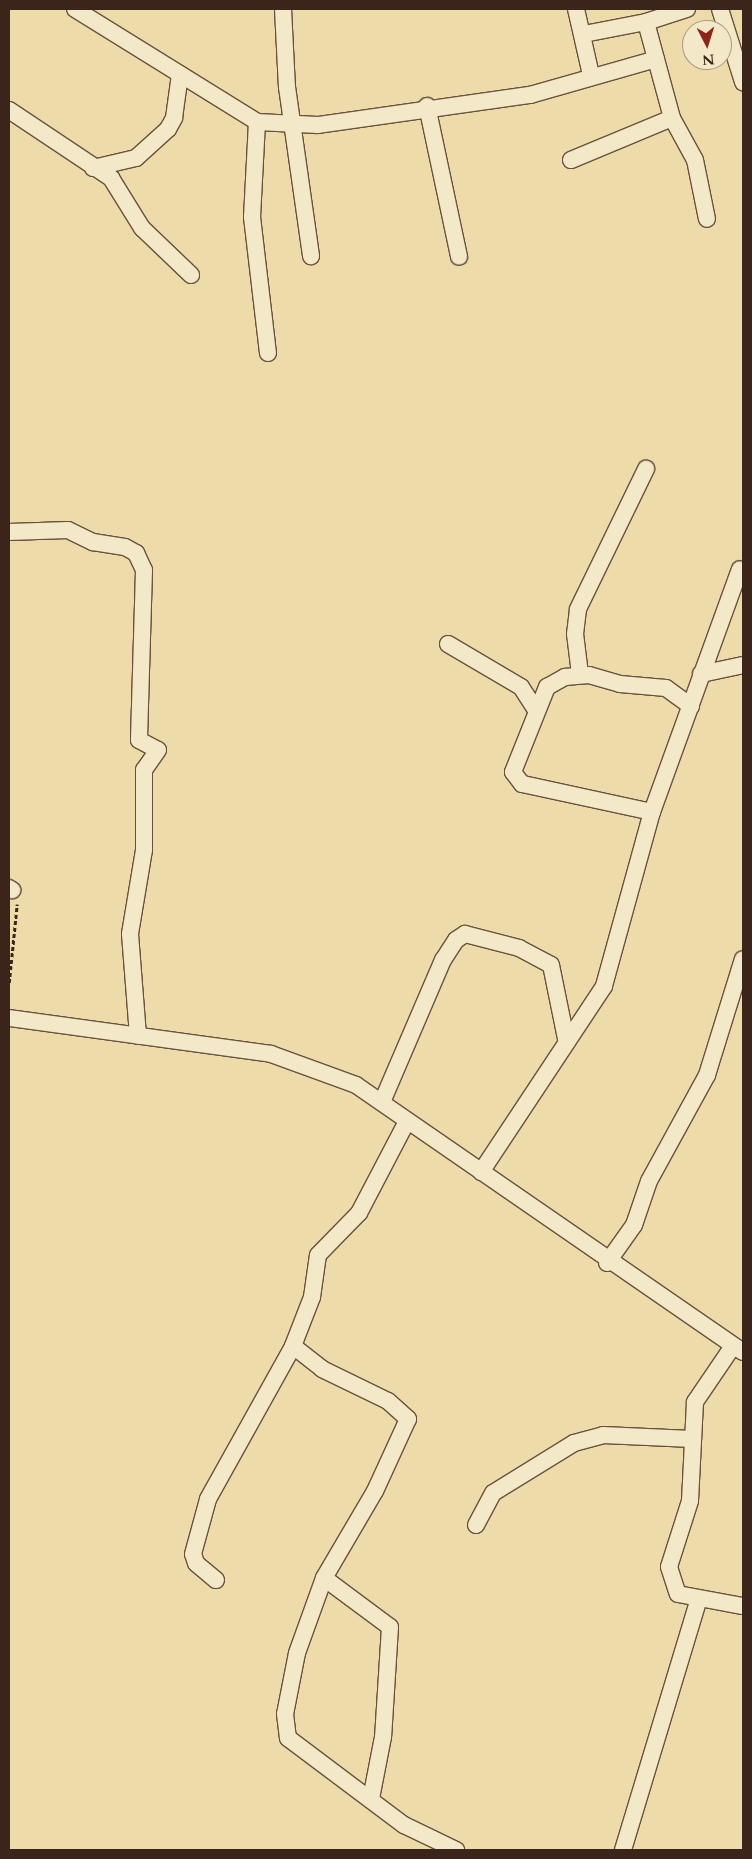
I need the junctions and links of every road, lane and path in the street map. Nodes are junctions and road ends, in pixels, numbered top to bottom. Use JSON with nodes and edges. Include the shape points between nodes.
{"nodes":[{"id":1,"x":75,"y":9,"type":"edge"},
{"id":2,"x":283,"y":9,"type":"edge"},
{"id":3,"x":576,"y":9,"type":"edge"},
{"id":4,"x":687,"y":9,"type":"edge"},
{"id":5,"x":720,"y":9,"type":"edge"},
{"id":6,"x":646,"y":22,"type":"junction"},
{"id":7,"x":584,"y":34,"type":"junction"},
{"id":8,"x":656,"y":59,"type":"junction"},
{"id":9,"x":180,"y":74,"type":"junction"},
{"id":10,"x":591,"y":75,"type":"junction"},
{"id":11,"x":743,"y":82,"type":"edge"},
{"id":12,"x":427,"y":106,"type":"junction"},
{"id":13,"x":9,"y":110,"type":"edge"},
{"id":14,"x":672,"y":118,"type":"junction"},
{"id":15,"x":257,"y":122,"type":"junction"},
{"id":16,"x":293,"y":124,"type":"junction"},
{"id":17,"x":571,"y":160,"type":"dead end"},
{"id":18,"x":93,"y":168,"type":"junction"},
{"id":19,"x":707,"y":219,"type":"dead end"},
{"id":20,"x":311,"y":256,"type":"dead end"},
{"id":21,"x":459,"y":257,"type":"dead end"},
{"id":22,"x":192,"y":276,"type":"dead end"},
{"id":23,"x":268,"y":353,"type":"dead end"},
{"id":24,"x":646,"y":468,"type":"dead end"},
{"id":25,"x":9,"y":532,"type":"edge"},
{"id":26,"x":740,"y":569,"type":"dead end"},
{"id":27,"x":448,"y":644,"type":"dead end"},
{"id":28,"x":743,"y":665,"type":"edge"},
{"id":29,"x":580,"y":674,"type":"junction"},
{"id":30,"x":701,"y":674,"type":"junction"},
{"id":31,"x":521,"y":687,"type":"junction"},
{"id":32,"x":547,"y":687,"type":"junction"},
{"id":33,"x":691,"y":706,"type":"junction"},
{"id":34,"x":536,"y":710,"type":"junction"},
{"id":35,"x":652,"y":812,"type":"junction"},
{"id":36,"x":11,"y":889,"type":"edge"},
{"id":37,"x":743,"y":959,"type":"edge"},
{"id":38,"x":9,"y":983,"type":"edge"},
{"id":39,"x":9,"y":1018,"type":"edge"},
{"id":40,"x":138,"y":1036,"type":"junction"},
{"id":41,"x":566,"y":1039,"type":"junction"},
{"id":42,"x":382,"y":1102,"type":"junction"},
{"id":43,"x":407,"y":1121,"type":"junction"},
{"id":44,"x":481,"y":1172,"type":"junction"},
{"id":45,"x":607,"y":1263,"type":"junction"},
{"id":46,"x":293,"y":1346,"type":"junction"},
{"id":47,"x":738,"y":1349,"type":"edge"},
{"id":48,"x":692,"y":1439,"type":"junction"},
{"id":49,"x":476,"y":1525,"type":"dead end"},
{"id":50,"x":324,"y":1578,"type":"junction"},
{"id":51,"x":216,"y":1580,"type":"dead end"},
{"id":52,"x":699,"y":1598,"type":"junction"},
{"id":53,"x":743,"y":1606,"type":"edge"},
{"id":54,"x":371,"y":1799,"type":"junction"},
{"id":55,"x":456,"y":1850,"type":"edge"},
{"id":56,"x":622,"y":1850,"type":"edge"}],
"edges":[{"from":1,"to":9,"type":"street"},
{"from":2,"to":16,"type":"street"},
{"from":3,"to":7,"type":"street"},
{"from":4,"to":6,"type":"street"},
{"from":5,"to":11,"type":"street"},
{"from":6,"to":7,"type":"street"},
{"from":6,"to":8,"type":"street"},
{"from":7,"to":10,"type":"street"},
{"from":8,"to":10,"type":"street"},
{"from":8,"to":14,"type":"street"},
{"from":9,"to":15,"type":"street"},
{"from":9,"to":18,"type":"street","via":[[174,118],[168,129],[136,158]]},
{"from":10,"to":12,"type":"street","via":[[558,90]]},
{"from":12,"to":16,"type":"street","via":[[318,125]]},
{"from":12,"to":21,"type":"street"},
{"from":13,"to":18,"type":"street"},
{"from":14,"to":17,"type":"street"},
{"from":14,"to":19,"type":"street","via":[[695,160]]},
{"from":15,"to":16,"type":"street"},
{"from":15,"to":23,"type":"street","via":[[252,218]]},
{"from":16,"to":20,"type":"street"},
{"from":18,"to":22,"type":"street","via":[[111,178],[142,228]]},
{"from":24,"to":29,"type":"street","via":[[578,610],[575,634]]},
{"from":25,"to":40,"type":"street","via":[[68,530],[94,542],[125,547],[136,553],[144,570],[139,740],[158,750],[144,770],[144,850],[130,934]]},
{"from":26,"to":30,"type":"street"},
{"from":27,"to":31,"type":"street"},
{"from":28,"to":30,"type":"street"},
{"from":29,"to":32,"type":"street"},
{"from":29,"to":33,"type":"street","via":[[620,684],[666,688]]},
{"from":30,"to":33,"type":"street"},
{"from":31,"to":32,"type":"street"},
{"from":31,"to":34,"type":"street"},
{"from":32,"to":34,"type":"street"},
{"from":33,"to":35,"type":"street"},
{"from":34,"to":35,"type":"street","via":[[513,772],[515,780]]},
{"from":35,"to":41,"type":"street","via":[[604,986]]},
{"from":36,"to":38,"type":"path","via":[[17,904]]},
{"from":37,"to":45,"type":"street","via":[[707,1075],[649,1181],[634,1225]]},
{"from":39,"to":40,"type":"street"},
{"from":40,"to":42,"type":"street","via":[[271,1054],[356,1085]]},
{"from":41,"to":42,"type":"street","via":[[550,965],[519,948],[465,934],[456,940],[443,960]]},
{"from":41,"to":44,"type":"street"},
{"from":42,"to":43,"type":"street"},
{"from":43,"to":44,"type":"street"},
{"from":43,"to":46,"type":"street","via":[[359,1213],[318,1255],[312,1297]]},
{"from":44,"to":45,"type":"street"},
{"from":45,"to":47,"type":"street"},
{"from":46,"to":50,"type":"street","via":[[322,1369],[388,1401],[408,1419],[374,1491]]},
{"from":46,"to":51,"type":"street","via":[[208,1499],[193,1554],[196,1563]]},
{"from":47,"to":48,"type":"street","via":[[695,1402]]},
{"from":48,"to":49,"type":"street","via":[[603,1435],[581,1440],[530,1466],[493,1493]]},
{"from":48,"to":52,"type":"street","via":[[690,1500],[669,1567],[678,1594]]},
{"from":50,"to":54,"type":"street","via":[[390,1627],[383,1737]]},
{"from":50,"to":54,"type":"street","via":[[297,1654],[285,1714],[288,1738]]},
{"from":52,"to":53,"type":"street"},
{"from":52,"to":56,"type":"street"},
{"from":54,"to":55,"type":"street","via":[[404,1825]]}]}
